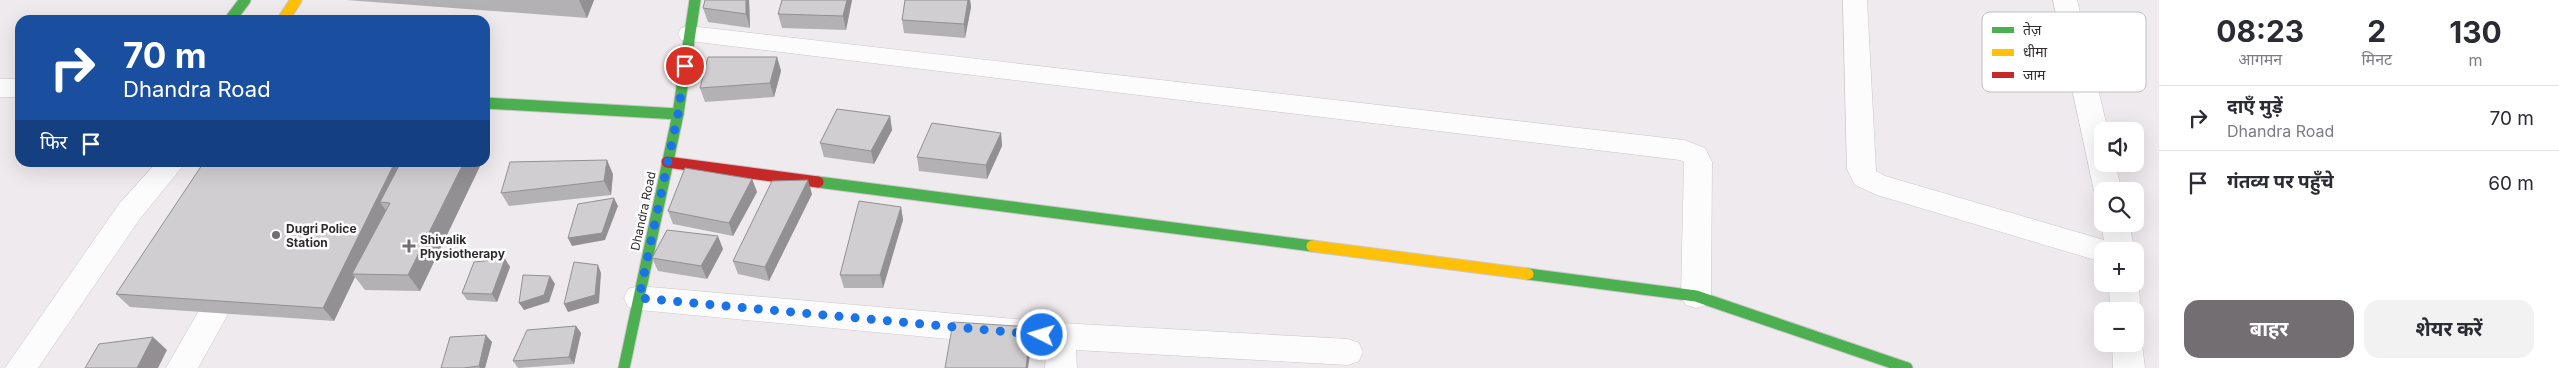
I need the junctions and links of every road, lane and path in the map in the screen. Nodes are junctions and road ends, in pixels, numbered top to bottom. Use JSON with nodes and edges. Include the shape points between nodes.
{"nodes":[{"id":1,"x":296,"y":0,"type":"edge"},
{"id":2,"x":695,"y":0,"type":"edge"},
{"id":3,"x":1856,"y":0,"type":"edge"},
{"id":4,"x":286,"y":15,"type":"edge"},
{"id":5,"x":690,"y":34,"type":"junction"},
{"id":6,"x":0,"y":88,"type":"edge"},
{"id":7,"x":15,"y":88,"type":"edge"},
{"id":8,"x":2086,"y":92,"type":"edge"},
{"id":9,"x":490,"y":103,"type":"edge"},
{"id":10,"x":678,"y":114,"type":"junction"},
{"id":11,"x":667,"y":162,"type":"junction"},
{"id":12,"x":169,"y":167,"type":"edge"},
{"id":13,"x":2106,"y":182,"type":"edge"},
{"id":14,"x":2094,"y":248,"type":"edge"},
{"id":15,"x":1696,"y":296,"type":"junction"},
{"id":16,"x":639,"y":298,"type":"junction"},
{"id":17,"x":212,"y":316,"type":"dead end"},
{"id":18,"x":1061,"y":336,"type":"junction"},
{"id":19,"x":1348,"y":352,"type":"dead end"},
{"id":20,"x":2128,"y":352,"type":"edge"},
{"id":21,"x":21,"y":368,"type":"edge"},
{"id":22,"x":182,"y":368,"type":"edge"},
{"id":23,"x":624,"y":368,"type":"edge"},
{"id":24,"x":1061,"y":368,"type":"edge"},
{"id":25,"x":1907,"y":368,"type":"edge"},
{"id":26,"x":2129,"y":368,"type":"edge"}],
"edges":[{"from":1,"to":4,"type":"street"},
{"from":2,"to":5,"type":"street","name":"Dhandra Road"},
{"from":3,"to":14,"type":"street","via":[[1861,169],[1865,178],[1876,184]]},
{"from":5,"to":10,"type":"street","name":"Dhandra Road"},
{"from":5,"to":15,"type":"street","via":[[1684,150],[1694,155],[1698,162]]},
{"from":6,"to":7,"type":"street"},
{"from":8,"to":13,"type":"street"},
{"from":9,"to":10,"type":"street"},
{"from":10,"to":11,"type":"street","name":"Dhandra Road"},
{"from":11,"to":15,"type":"street"},
{"from":11,"to":16,"type":"street","name":"Dhandra Road"},
{"from":12,"to":21,"type":"street","via":[[129,212]]},
{"from":15,"to":25,"type":"street"},
{"from":16,"to":18,"type":"street"},
{"from":16,"to":23,"type":"street","name":"Dhandra Road"},
{"from":17,"to":22,"type":"street"},
{"from":18,"to":19,"type":"street"},
{"from":18,"to":24,"type":"street"},
{"from":20,"to":26,"type":"street"}]}
